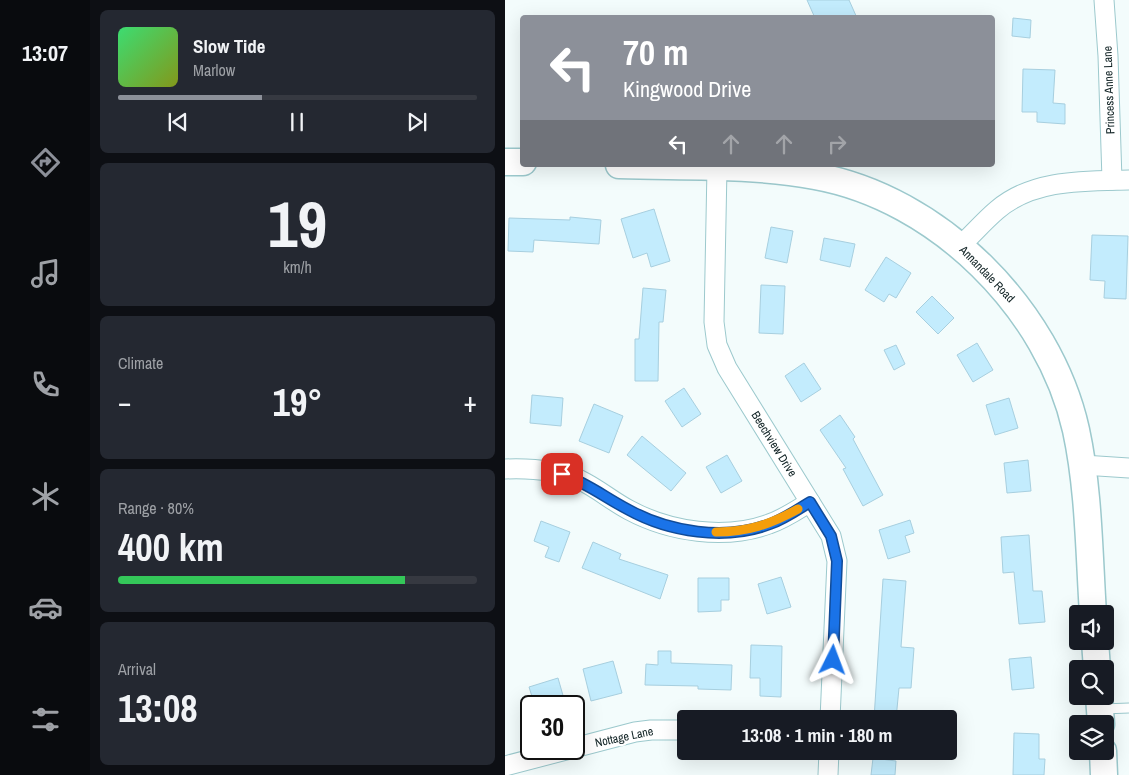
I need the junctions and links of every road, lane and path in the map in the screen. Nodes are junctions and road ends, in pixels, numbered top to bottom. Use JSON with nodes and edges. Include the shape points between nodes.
{"nodes":[{"id":1,"x":1104,"y":0,"type":"edge"},
{"id":2,"x":505,"y":162,"type":"edge"},
{"id":3,"x":520,"y":162,"type":"edge"},
{"id":4,"x":684,"y":167,"type":"edge"},
{"id":5,"x":717,"y":168,"type":"junction"},
{"id":6,"x":1121,"y":180,"type":"edge"},
{"id":7,"x":961,"y":245,"type":"junction"},
{"id":8,"x":1083,"y":465,"type":"junction"},
{"id":9,"x":505,"y":468,"type":"edge"},
{"id":10,"x":1129,"y":468,"type":"edge"},
{"id":11,"x":810,"y":502,"type":"junction"},
{"id":12,"x":1092,"y":605,"type":"edge"},
{"id":13,"x":1129,"y":708,"type":"edge"},
{"id":14,"x":830,"y":710,"type":"edge"},
{"id":15,"x":1100,"y":710,"type":"edge"},
{"id":16,"x":677,"y":730,"type":"edge"},
{"id":17,"x":829,"y":760,"type":"edge"},
{"id":18,"x":1103,"y":760,"type":"edge"},
{"id":19,"x":505,"y":766,"type":"edge"},
{"id":20,"x":828,"y":775,"type":"edge"},
{"id":21,"x":1104,"y":775,"type":"edge"}],
"edges":[{"from":1,"to":6,"type":"street","name":"Princess Anne Lane"},
{"from":2,"to":3,"type":"main road"},
{"from":4,"to":5,"type":"main road","name":"Annandale Road"},
{"from":5,"to":7,"type":"main road","name":"Annandale Road","via":[[817,176],[846,185],[906,211]]},
{"from":5,"to":11,"type":"street","name":"Beechview Drive","via":[[714,322],[717,345],[727,368]]},
{"from":6,"to":7,"type":"street","via":[[1047,185],[1023,194],[998,209]]},
{"from":7,"to":8,"type":"main road","name":"Annandale Road","via":[[1009,294],[1035,330],[1064,392]]},
{"from":8,"to":10,"type":"street"},
{"from":8,"to":12,"type":"main road","name":"Annandale Road"},
{"from":9,"to":11,"type":"street","via":[[562,474],[580,480],[655,522],[706,532],[730,532],[768,525]]},
{"from":11,"to":14,"type":"street","name":"Beechview Drive","via":[[831,536],[837,561]]},
{"from":13,"to":15,"type":"lane"},
{"from":16,"to":19,"type":"street","name":"Nottage Lane","via":[[635,732]]},
{"from":17,"to":20,"type":"street"},
{"from":18,"to":21,"type":"main road"}]}
